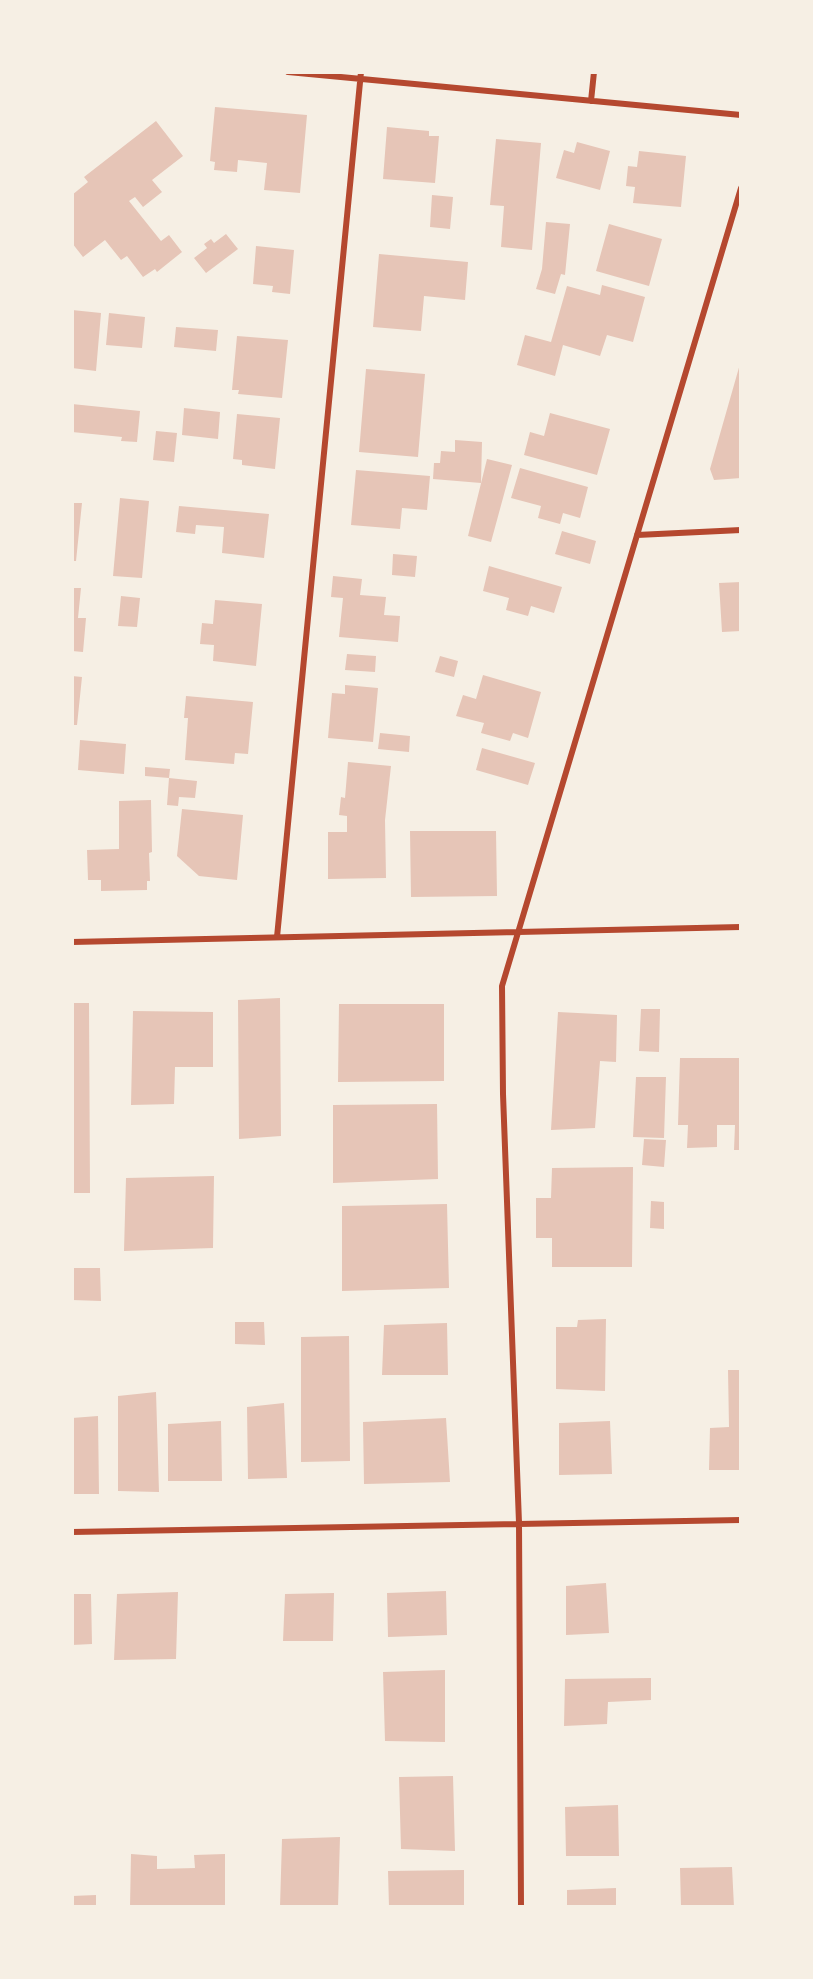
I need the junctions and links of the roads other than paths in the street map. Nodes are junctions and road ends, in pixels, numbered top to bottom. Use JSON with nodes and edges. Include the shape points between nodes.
{"nodes":[{"id":1,"x":288,"y":72,"type":"edge"},
{"id":2,"x":594,"y":72,"type":"edge"},
{"id":3,"x":360,"y":75,"type":"edge"},
{"id":4,"x":591,"y":100,"type":"junction"},
{"id":5,"x":741,"y":115,"type":"edge"},
{"id":6,"x":741,"y":188,"type":"edge"},
{"id":7,"x":741,"y":530,"type":"edge"},
{"id":8,"x":637,"y":535,"type":"junction"},
{"id":9,"x":741,"y":927,"type":"edge"},
{"id":10,"x":519,"y":932,"type":"junction"},
{"id":11,"x":277,"y":937,"type":"junction"},
{"id":12,"x":72,"y":942,"type":"edge"},
{"id":13,"x":741,"y":1520,"type":"edge"},
{"id":14,"x":519,"y":1523,"type":"junction"},
{"id":15,"x":72,"y":1532,"type":"edge"},
{"id":16,"x":521,"y":1907,"type":"edge"}],
"edges":[{"from":1,"to":3,"type":"street"},
{"from":2,"to":4,"type":"street"},
{"from":3,"to":4,"type":"street"},
{"from":3,"to":11,"type":"street"},
{"from":4,"to":5,"type":"street"},
{"from":6,"to":8,"type":"street"},
{"from":7,"to":8,"type":"street"},
{"from":8,"to":10,"type":"street"},
{"from":9,"to":10,"type":"street"},
{"from":10,"to":11,"type":"street"},
{"from":10,"to":14,"type":"street","via":[[502,986]]},
{"from":11,"to":12,"type":"street"},
{"from":13,"to":14,"type":"street"},
{"from":14,"to":15,"type":"street"},
{"from":14,"to":16,"type":"street"}]}
